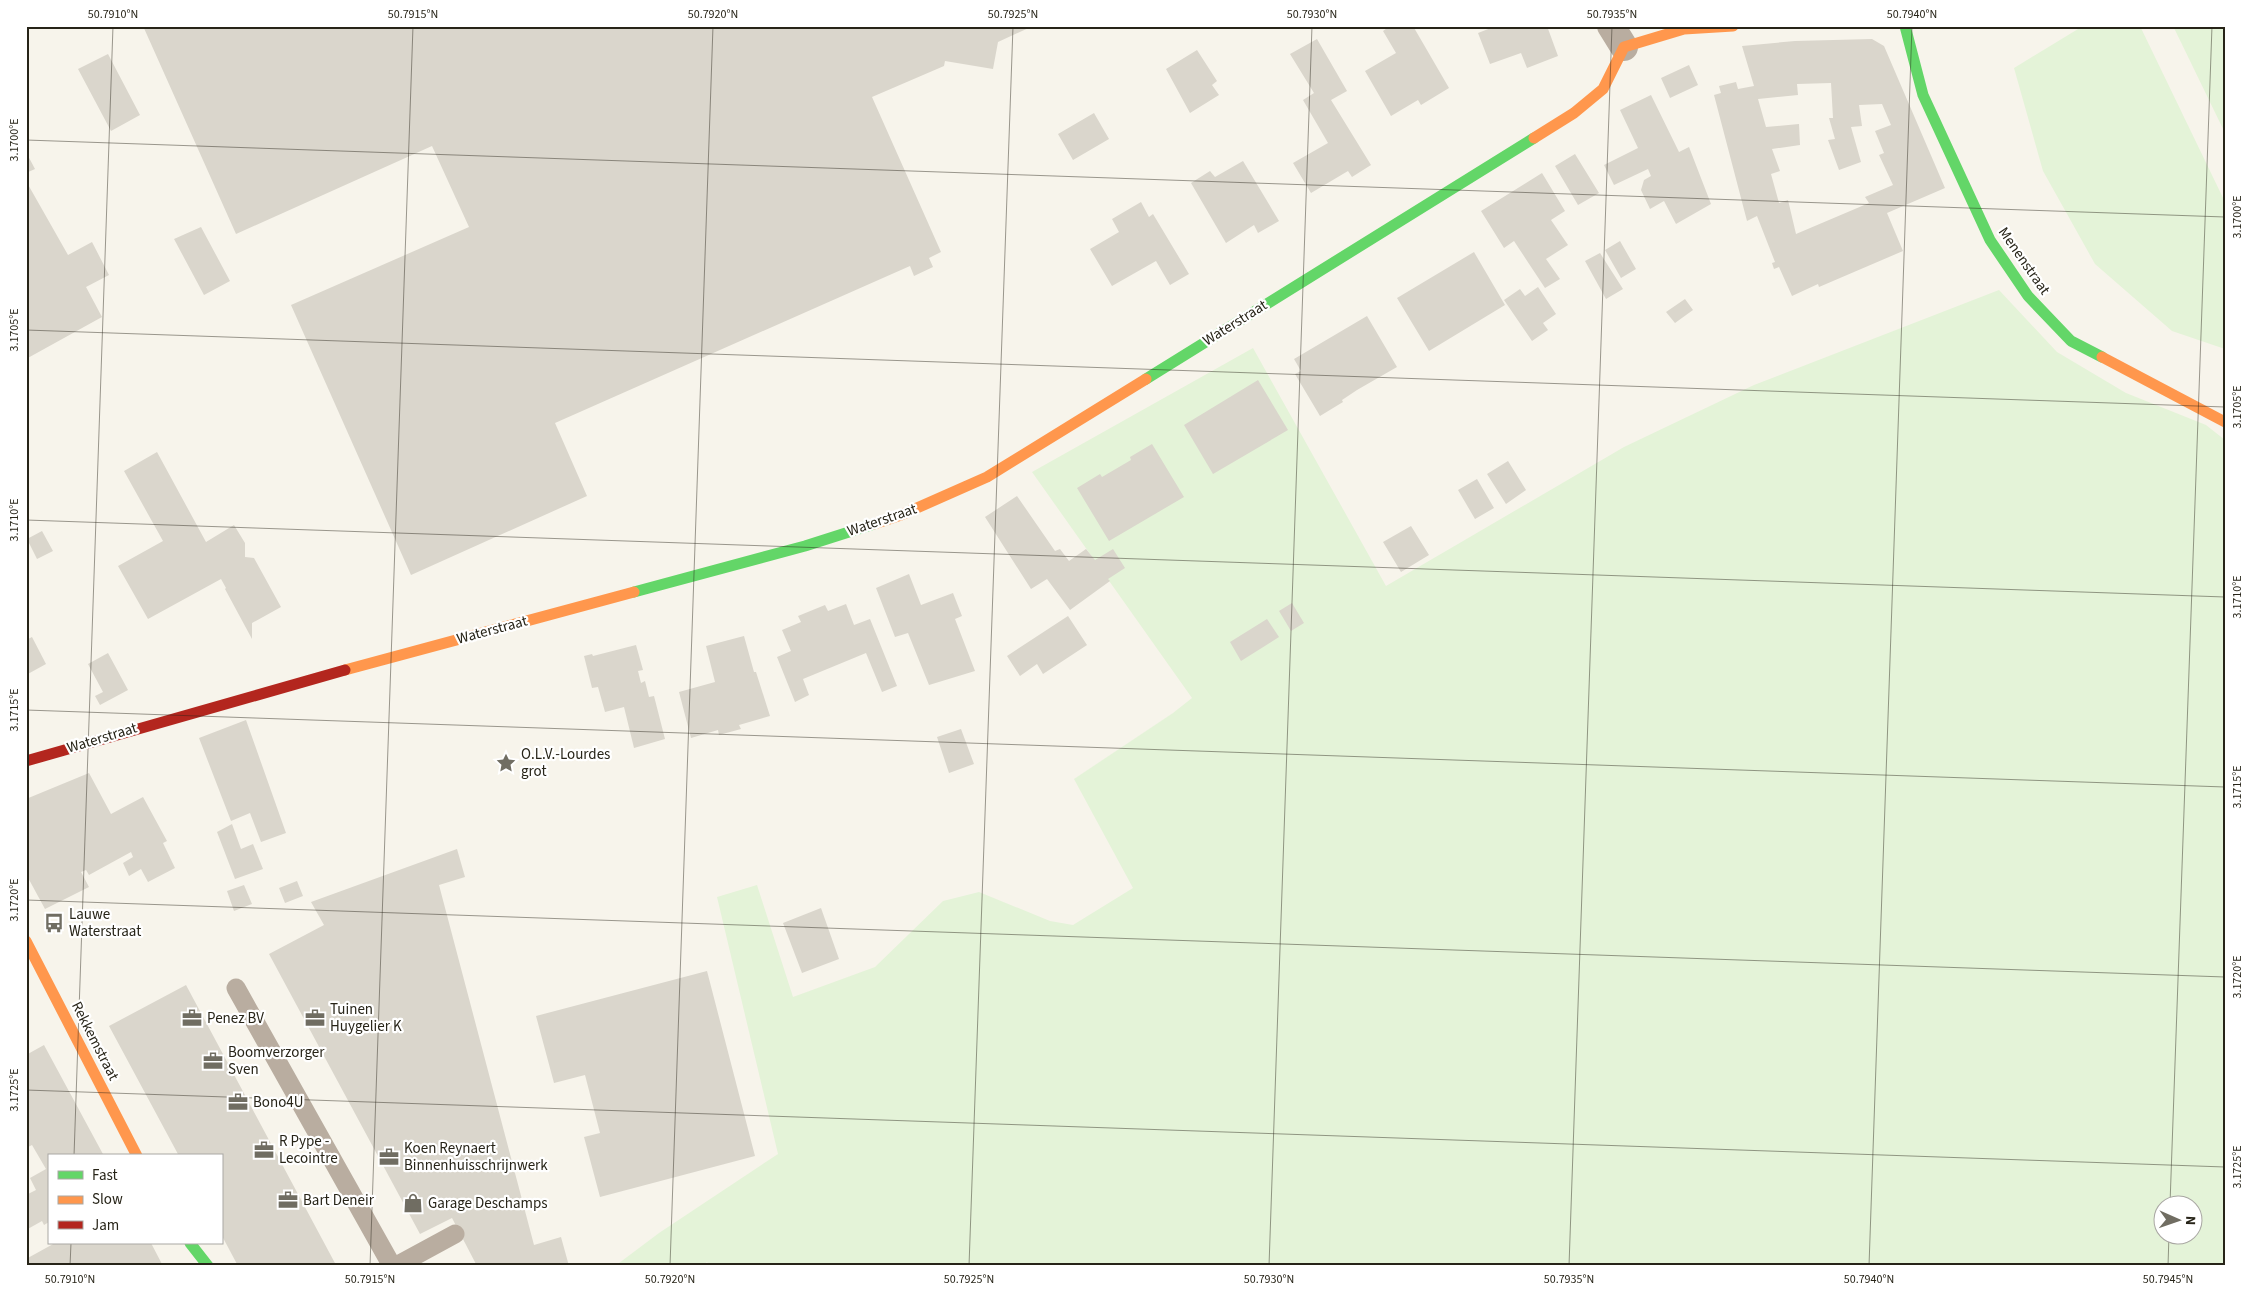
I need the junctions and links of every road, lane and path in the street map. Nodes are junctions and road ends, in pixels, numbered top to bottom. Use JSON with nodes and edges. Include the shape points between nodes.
{"nodes":[{"id":1,"x":1733,"y":26,"type":"edge"},
{"id":2,"x":1905,"y":26,"type":"edge"},
{"id":3,"x":1618,"y":37,"type":"edge"},
{"id":4,"x":2225,"y":422,"type":"edge"},
{"id":5,"x":26,"y":760,"type":"edge"},
{"id":6,"x":26,"y":941,"type":"edge"},
{"id":7,"x":236,"y":988,"type":"dead end"},
{"id":8,"x":136,"y":1154,"type":"edge"},
{"id":9,"x":455,"y":1234,"type":"dead end"},
{"id":10,"x":191,"y":1244,"type":"edge"},
{"id":11,"x":208,"y":1266,"type":"edge"},
{"id":12,"x":392,"y":1266,"type":"edge"},
{"id":13,"x":396,"y":1266,"type":"edge"}],
"edges":[{"from":1,"to":3,"type":"street","name":"Waterstraat"},
{"from":2,"to":4,"type":"street","name":"Menenstraat","via":[[1927,104],[1990,240],[2028,296],[2071,341]]},
{"from":3,"to":5,"type":"street","name":"Waterstraat","via":[[1603,89],[1574,113],[987,477],[901,515],[804,546],[265,691]]},
{"from":6,"to":8,"type":"street","name":"Rekkemstraat"},
{"from":7,"to":12,"type":"lane"},
{"from":9,"to":13,"type":"lane"},
{"from":10,"to":11,"type":"street"}]}
